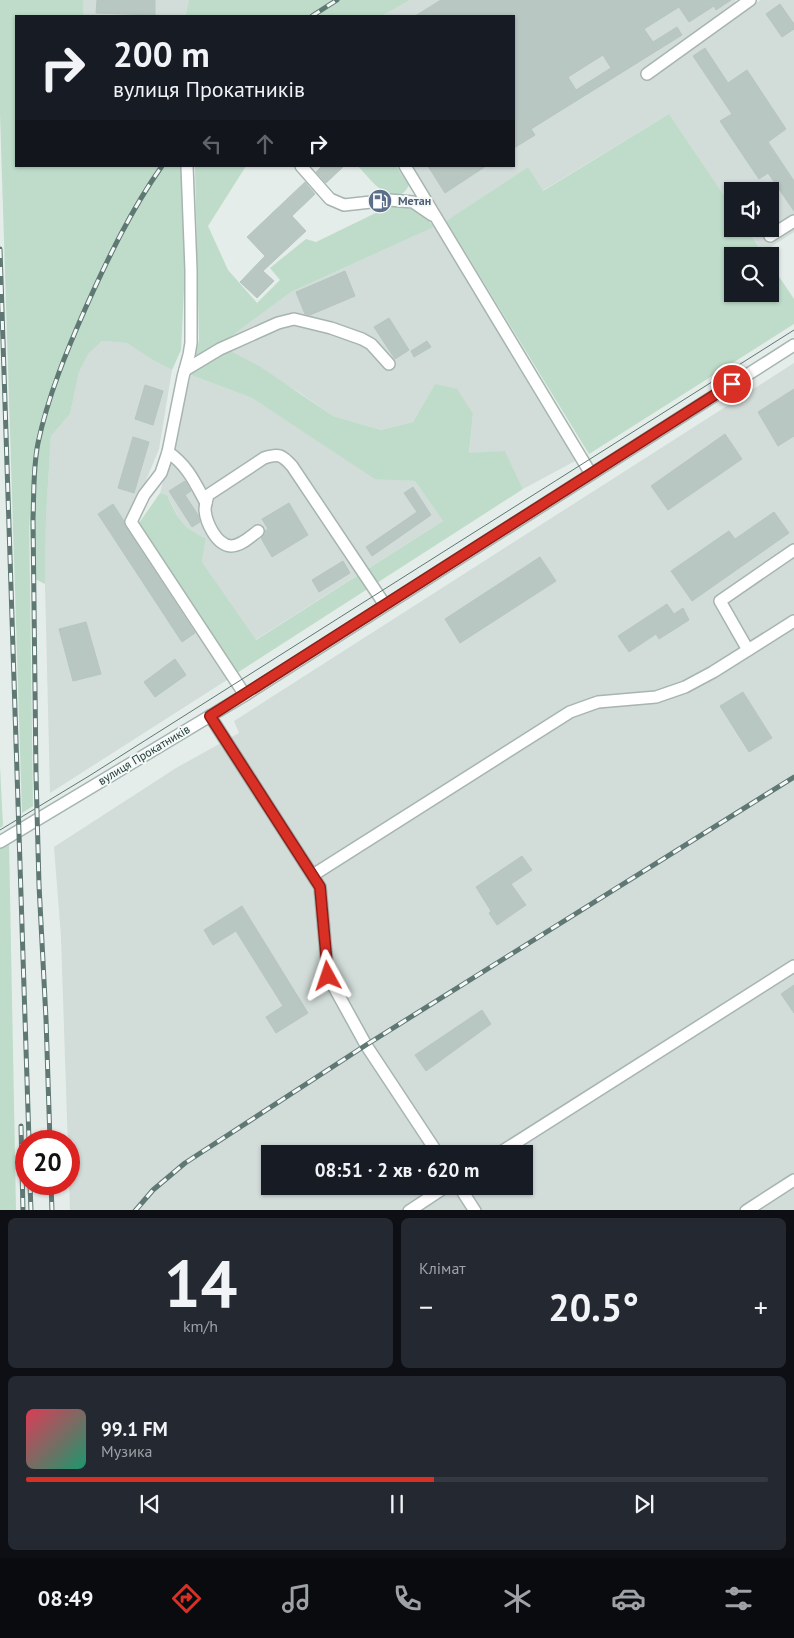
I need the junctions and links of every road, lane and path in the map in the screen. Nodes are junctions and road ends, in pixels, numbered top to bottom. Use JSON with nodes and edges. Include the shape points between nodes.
{"nodes":[{"id":1,"x":750,"y":0,"type":"edge"},
{"id":2,"x":647,"y":74,"type":"dead end"},
{"id":3,"x":187,"y":167,"type":"edge"},
{"id":4,"x":302,"y":167,"type":"edge"},
{"id":5,"x":406,"y":167,"type":"edge"},
{"id":6,"x":435,"y":217,"type":"junction"},
{"id":7,"x":794,"y":221,"type":"edge"},
{"id":8,"x":779,"y":230,"type":"edge"},
{"id":9,"x":794,"y":345,"type":"edge"},
{"id":10,"x":389,"y":364,"type":"dead end"},
{"id":11,"x":185,"y":370,"type":"junction"},
{"id":12,"x":168,"y":452,"type":"junction"},
{"id":13,"x":591,"y":474,"type":"junction"},
{"id":14,"x":206,"y":504,"type":"junction"},
{"id":15,"x":258,"y":531,"type":"dead end"},
{"id":16,"x":794,"y":550,"type":"edge"},
{"id":17,"x":386,"y":605,"type":"junction"},
{"id":18,"x":794,"y":621,"type":"edge"},
{"id":19,"x":748,"y":650,"type":"junction"},
{"id":20,"x":244,"y":694,"type":"junction"},
{"id":21,"x":210,"y":716,"type":"junction"},
{"id":22,"x":0,"y":842,"type":"edge"},
{"id":23,"x":313,"y":875,"type":"junction"},
{"id":24,"x":794,"y":966,"type":"edge"},
{"id":25,"x":432,"y":1145,"type":"edge"},
{"id":26,"x":512,"y":1145,"type":"edge"},
{"id":27,"x":794,"y":1180,"type":"edge"},
{"id":28,"x":433,"y":1195,"type":"edge"},
{"id":29,"x":465,"y":1195,"type":"edge"},
{"id":30,"x":409,"y":1210,"type":"edge"},
{"id":31,"x":474,"y":1210,"type":"edge"},
{"id":32,"x":746,"y":1210,"type":"edge"}],
"edges":[{"from":1,"to":2,"type":"street"},
{"from":3,"to":11,"type":"street","via":[[191,343]]},
{"from":4,"to":6,"type":"street","via":[[330,199],[344,205],[389,200],[413,202]]},
{"from":5,"to":6,"type":"street"},
{"from":6,"to":13,"type":"street"},
{"from":7,"to":8,"type":"street"},
{"from":9,"to":13,"type":"street","name":"вулиця Прокатників"},
{"from":10,"to":11,"type":"street","via":[[371,344],[331,328],[294,319],[220,349]]},
{"from":11,"to":12,"type":"street"},
{"from":12,"to":14,"type":"street","via":[[188,470]]},
{"from":12,"to":20,"type":"street","via":[[161,473],[144,495],[131,522]]},
{"from":13,"to":17,"type":"street","name":"вулиця Прокатників"},
{"from":14,"to":15,"type":"street","via":[[208,522],[221,542],[229,546],[240,544]]},
{"from":14,"to":17,"type":"street","via":[[208,495],[264,458],[273,454],[282,456]]},
{"from":16,"to":19,"type":"street","via":[[720,601]]},
{"from":17,"to":20,"type":"street","name":"вулиця Прокатників"},
{"from":18,"to":19,"type":"street"},
{"from":19,"to":23,"type":"street","via":[[685,687],[656,697],[598,702],[570,712]]},
{"from":20,"to":21,"type":"street","name":"вулиця Прокатників"},
{"from":21,"to":22,"type":"street","name":"вулиця Прокатників"},
{"from":21,"to":23,"type":"street"},
{"from":23,"to":25,"type":"street","via":[[320,887],[328,976],[366,1045]]},
{"from":24,"to":26,"type":"street"},
{"from":27,"to":32,"type":"street"},
{"from":28,"to":30,"type":"street"},
{"from":29,"to":31,"type":"street"}]}
